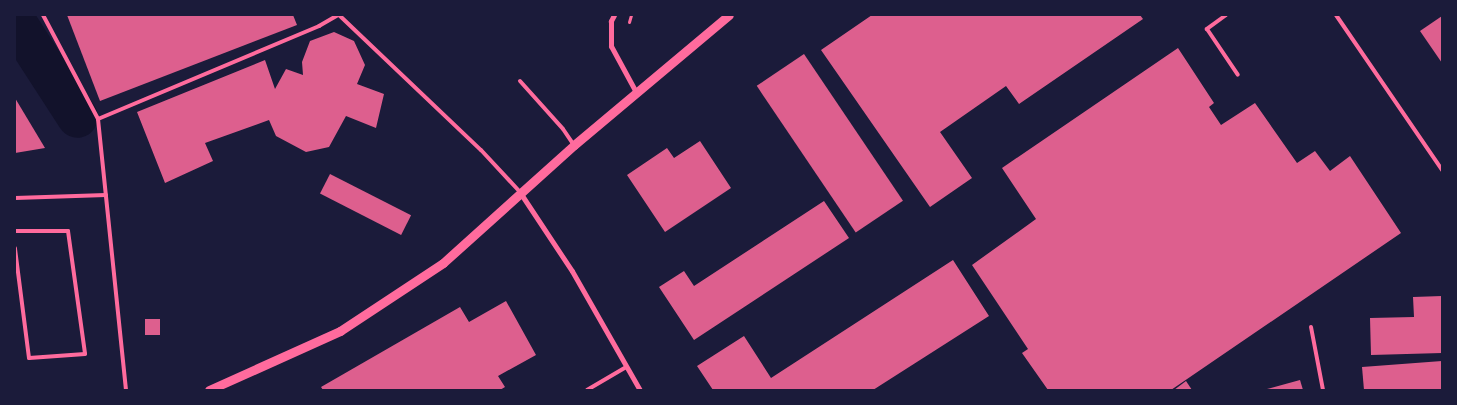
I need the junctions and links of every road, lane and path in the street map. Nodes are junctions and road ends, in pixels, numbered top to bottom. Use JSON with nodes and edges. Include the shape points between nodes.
{"nodes":[{"id":1,"x":43,"y":15,"type":"edge"},
{"id":2,"x":338,"y":15,"type":"edge"},
{"id":3,"x":614,"y":15,"type":"edge"},
{"id":4,"x":729,"y":15,"type":"edge"},
{"id":5,"x":1226,"y":15,"type":"edge"},
{"id":6,"x":1336,"y":15,"type":"edge"},
{"id":7,"x":1238,"y":75,"type":"dead end"},
{"id":8,"x":520,"y":81,"type":"dead end"},
{"id":9,"x":636,"y":92,"type":"junction"},
{"id":10,"x":98,"y":120,"type":"junction"},
{"id":11,"x":574,"y":145,"type":"junction"},
{"id":12,"x":1442,"y":170,"type":"edge"},
{"id":13,"x":522,"y":194,"type":"junction"},
{"id":14,"x":106,"y":196,"type":"junction"},
{"id":15,"x":15,"y":198,"type":"edge"},
{"id":16,"x":15,"y":230,"type":"edge"},
{"id":17,"x":15,"y":248,"type":"edge"},
{"id":18,"x":1312,"y":328,"type":"dead end"},
{"id":19,"x":626,"y":367,"type":"junction"},
{"id":20,"x":126,"y":390,"type":"edge"},
{"id":21,"x":209,"y":390,"type":"edge"},
{"id":22,"x":587,"y":390,"type":"edge"},
{"id":23,"x":640,"y":390,"type":"edge"},
{"id":24,"x":1323,"y":390,"type":"edge"}],
"edges":[{"from":1,"to":10,"type":"lane"},
{"from":2,"to":10,"type":"lane"},
{"from":2,"to":13,"type":"lane","via":[[481,150]]},
{"from":3,"to":9,"type":"street","via":[[610,46]]},
{"from":4,"to":9,"type":"street"},
{"from":5,"to":7,"type":"lane","via":[[1207,29]]},
{"from":6,"to":12,"type":"lane"},
{"from":8,"to":11,"type":"lane"},
{"from":9,"to":11,"type":"street"},
{"from":10,"to":14,"type":"lane"},
{"from":11,"to":13,"type":"street"},
{"from":13,"to":19,"type":"street","via":[[572,271]]},
{"from":13,"to":21,"type":"street","via":[[443,263],[340,331]]},
{"from":14,"to":15,"type":"lane"},
{"from":14,"to":20,"type":"lane"},
{"from":16,"to":17,"type":"lane","via":[[68,231],[85,354],[29,358]]},
{"from":18,"to":24,"type":"lane"},
{"from":19,"to":22,"type":"lane"},
{"from":19,"to":23,"type":"street"}]}
